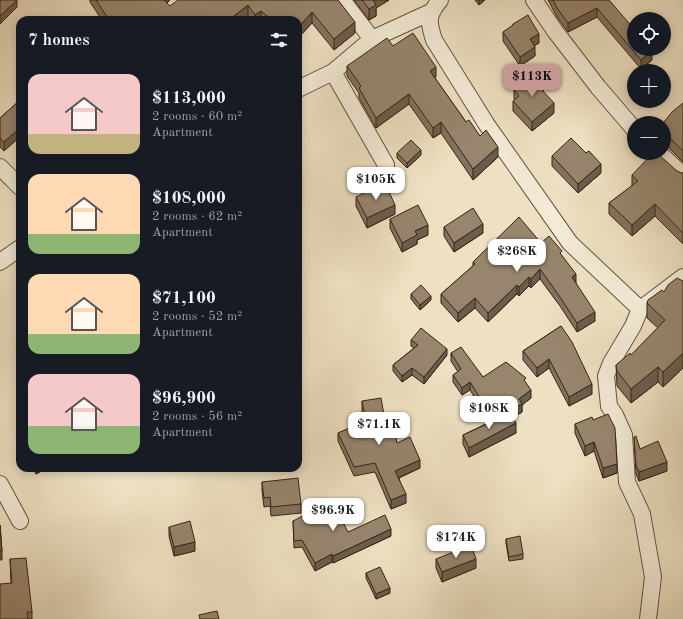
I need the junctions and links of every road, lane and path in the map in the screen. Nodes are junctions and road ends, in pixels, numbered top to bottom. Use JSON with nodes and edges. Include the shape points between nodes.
{"nodes":[{"id":1,"x":342,"y":0,"type":"edge"},
{"id":2,"x":534,"y":0,"type":"edge"},
{"id":3,"x":435,"y":6,"type":"edge"},
{"id":4,"x":372,"y":39,"type":"junction"},
{"id":5,"x":333,"y":72,"type":"junction"},
{"id":6,"x":302,"y":87,"type":"edge"},
{"id":7,"x":627,"y":121,"type":"edge"},
{"id":8,"x":667,"y":160,"type":"edge"},
{"id":9,"x":386,"y":165,"type":"dead end"},
{"id":10,"x":0,"y":167,"type":"edge"},
{"id":11,"x":683,"y":175,"type":"edge"},
{"id":12,"x":16,"y":183,"type":"edge"},
{"id":13,"x":16,"y":251,"type":"edge"},
{"id":14,"x":0,"y":262,"type":"edge"},
{"id":15,"x":683,"y":277,"type":"edge"},
{"id":16,"x":640,"y":309,"type":"junction"},
{"id":17,"x":0,"y":484,"type":"edge"},
{"id":18,"x":20,"y":521,"type":"dead end"},
{"id":19,"x":648,"y":619,"type":"edge"}],
"edges":[{"from":1,"to":4,"type":"street"},
{"from":2,"to":7,"type":"street","via":[[598,87]]},
{"from":3,"to":4,"type":"street"},
{"from":3,"to":16,"type":"street","via":[[430,27],[434,40],[487,125],[570,243]]},
{"from":4,"to":5,"type":"street"},
{"from":5,"to":6,"type":"street"},
{"from":5,"to":9,"type":"street"},
{"from":8,"to":11,"type":"street"},
{"from":10,"to":12,"type":"street"},
{"from":13,"to":14,"type":"street"},
{"from":15,"to":16,"type":"street"},
{"from":16,"to":19,"type":"street","via":[[634,326],[606,376],[609,406],[624,435],[628,482],[642,514],[653,577]]},
{"from":17,"to":18,"type":"street"}]}
